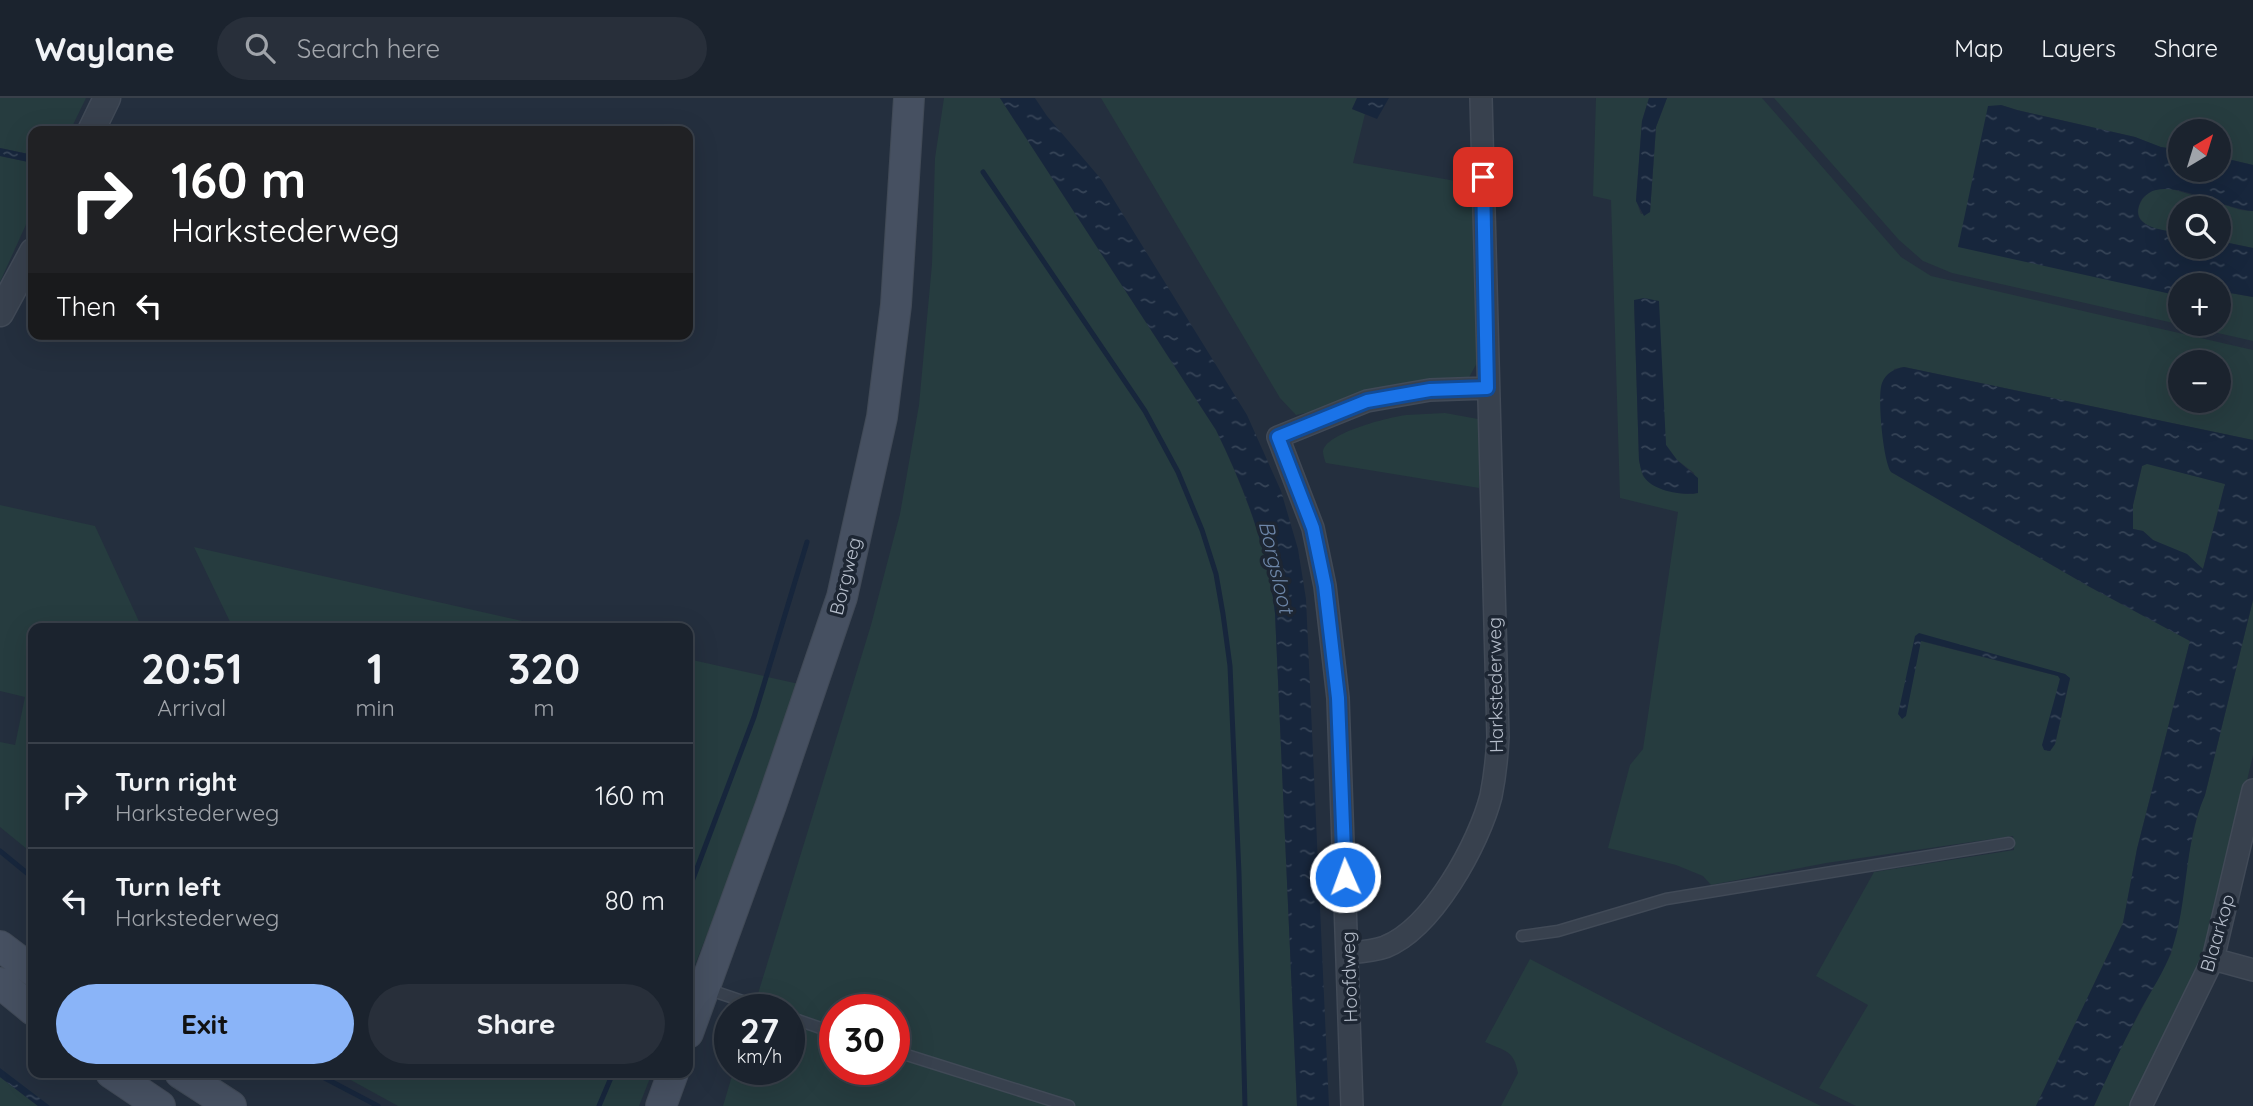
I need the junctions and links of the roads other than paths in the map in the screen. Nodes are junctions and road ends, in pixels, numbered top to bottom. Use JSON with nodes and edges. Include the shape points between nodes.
{"nodes":[{"id":1,"x":107,"y":98,"type":"edge"},
{"id":2,"x":909,"y":98,"type":"edge"},
{"id":3,"x":1481,"y":98,"type":"edge"},
{"id":4,"x":93,"y":126,"type":"edge"},
{"id":5,"x":28,"y":261,"type":"edge"},
{"id":6,"x":0,"y":313,"type":"edge"},
{"id":7,"x":1487,"y":388,"type":"junction"},
{"id":8,"x":2253,"y":790,"type":"edge"},
{"id":9,"x":2009,"y":843,"type":"dead end"},
{"id":10,"x":1522,"y":936,"type":"dead end"},
{"id":11,"x":0,"y":946,"type":"edge"},
{"id":12,"x":1348,"y":953,"type":"junction"},
{"id":13,"x":2213,"y":958,"type":"junction"},
{"id":14,"x":28,"y":967,"type":"edge"},
{"id":15,"x":2253,"y":970,"type":"edge"},
{"id":16,"x":0,"y":983,"type":"edge"},
{"id":17,"x":704,"y":988,"type":"junction"},
{"id":18,"x":722,"y":994,"type":"edge"},
{"id":19,"x":28,"y":1006,"type":"edge"},
{"id":20,"x":693,"y":1018,"type":"edge"},
{"id":21,"x":910,"y":1056,"type":"edge"},
{"id":22,"x":118,"y":1078,"type":"edge"},
{"id":23,"x":188,"y":1078,"type":"edge"},
{"id":24,"x":671,"y":1078,"type":"edge"},
{"id":25,"x":160,"y":1106,"type":"edge"},
{"id":26,"x":231,"y":1106,"type":"edge"},
{"id":27,"x":661,"y":1106,"type":"edge"},
{"id":28,"x":1069,"y":1106,"type":"edge"},
{"id":29,"x":1352,"y":1106,"type":"edge"},
{"id":30,"x":2141,"y":1106,"type":"edge"}],
"edges":[{"from":1,"to":4,"type":"street"},
{"from":2,"to":17,"type":"main road","name":"Borgweg","via":[[896,305],[882,417],[842,597]]},
{"from":3,"to":7,"type":"street","name":"Harkstederweg"},
{"from":5,"to":6,"type":"street"},
{"from":7,"to":12,"type":"street","name":"Harkstederweg","via":[[1498,737],[1490,798],[1450,885],[1420,922],[1384,948]]},
{"from":7,"to":12,"type":"street","name":"Hoofdweg","via":[[1430,390],[1367,401],[1278,437],[1313,528],[1325,586],[1338,698]]},
{"from":8,"to":13,"type":"street","name":"Blaarkop"},
{"from":9,"to":10,"type":"lane","via":[[1666,899],[1558,931]]},
{"from":11,"to":14,"type":"main road"},
{"from":12,"to":29,"type":"street","name":"Hoofdweg"},
{"from":13,"to":15,"type":"street"},
{"from":13,"to":30,"type":"street","name":"Blaarkop"},
{"from":16,"to":19,"type":"main road"},
{"from":17,"to":18,"type":"lane"},
{"from":17,"to":20,"type":"main road","name":"Borgweg"},
{"from":21,"to":28,"type":"lane"},
{"from":22,"to":25,"type":"main road"},
{"from":23,"to":26,"type":"main road"},
{"from":24,"to":27,"type":"main road"}]}
